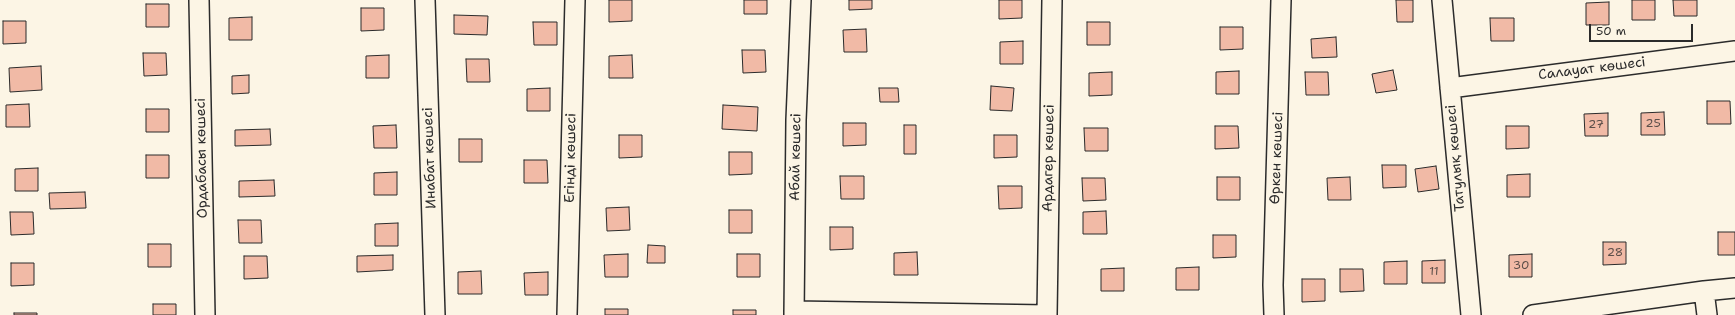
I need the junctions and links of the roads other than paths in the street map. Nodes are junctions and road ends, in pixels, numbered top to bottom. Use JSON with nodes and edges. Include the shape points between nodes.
{"nodes":[{"id":1,"x":199,"y":0,"type":"edge"},
{"id":2,"x":425,"y":0,"type":"edge"},
{"id":3,"x":575,"y":0,"type":"edge"},
{"id":4,"x":801,"y":0,"type":"edge"},
{"id":5,"x":1052,"y":0,"type":"edge"},
{"id":6,"x":1281,"y":0,"type":"edge"},
{"id":7,"x":1442,"y":0,"type":"edge"},
{"id":8,"x":1735,"y":51,"type":"edge"},
{"id":9,"x":1450,"y":88,"type":"junction"},
{"id":10,"x":1735,"y":288,"type":"edge"},
{"id":11,"x":1704,"y":291,"type":"junction"},
{"id":12,"x":794,"y":313,"type":"edge"},
{"id":13,"x":205,"y":315,"type":"edge"},
{"id":14,"x":435,"y":315,"type":"edge"},
{"id":15,"x":567,"y":315,"type":"edge"},
{"id":16,"x":1047,"y":315,"type":"edge"},
{"id":17,"x":1274,"y":315,"type":"edge"},
{"id":18,"x":1471,"y":315,"type":"edge"},
{"id":19,"x":1533,"y":315,"type":"edge"},
{"id":20,"x":1706,"y":315,"type":"edge"}],
"edges":[{"from":1,"to":13,"type":"street","name":"Ордабасы көшесі"},
{"from":2,"to":14,"type":"street","name":"Инабат көшесі"},
{"from":3,"to":15,"type":"street","name":"Егінді көшесі"},
{"from":4,"to":12,"type":"street","name":"Абай көшесі","via":[[796,120]]},
{"from":5,"to":16,"type":"street","name":"Ардагер көшесі"},
{"from":6,"to":17,"type":"street","name":"Өркен көшесі"},
{"from":7,"to":9,"type":"street","name":"Татулық көшесі"},
{"from":8,"to":9,"type":"street","name":"Салауат көшесі"},
{"from":9,"to":18,"type":"street","name":"Татулық көшесі"},
{"from":10,"to":11,"type":"street"},
{"from":11,"to":19,"type":"street"},
{"from":11,"to":20,"type":"street"},
{"from":12,"to":16,"type":"street"}]}
